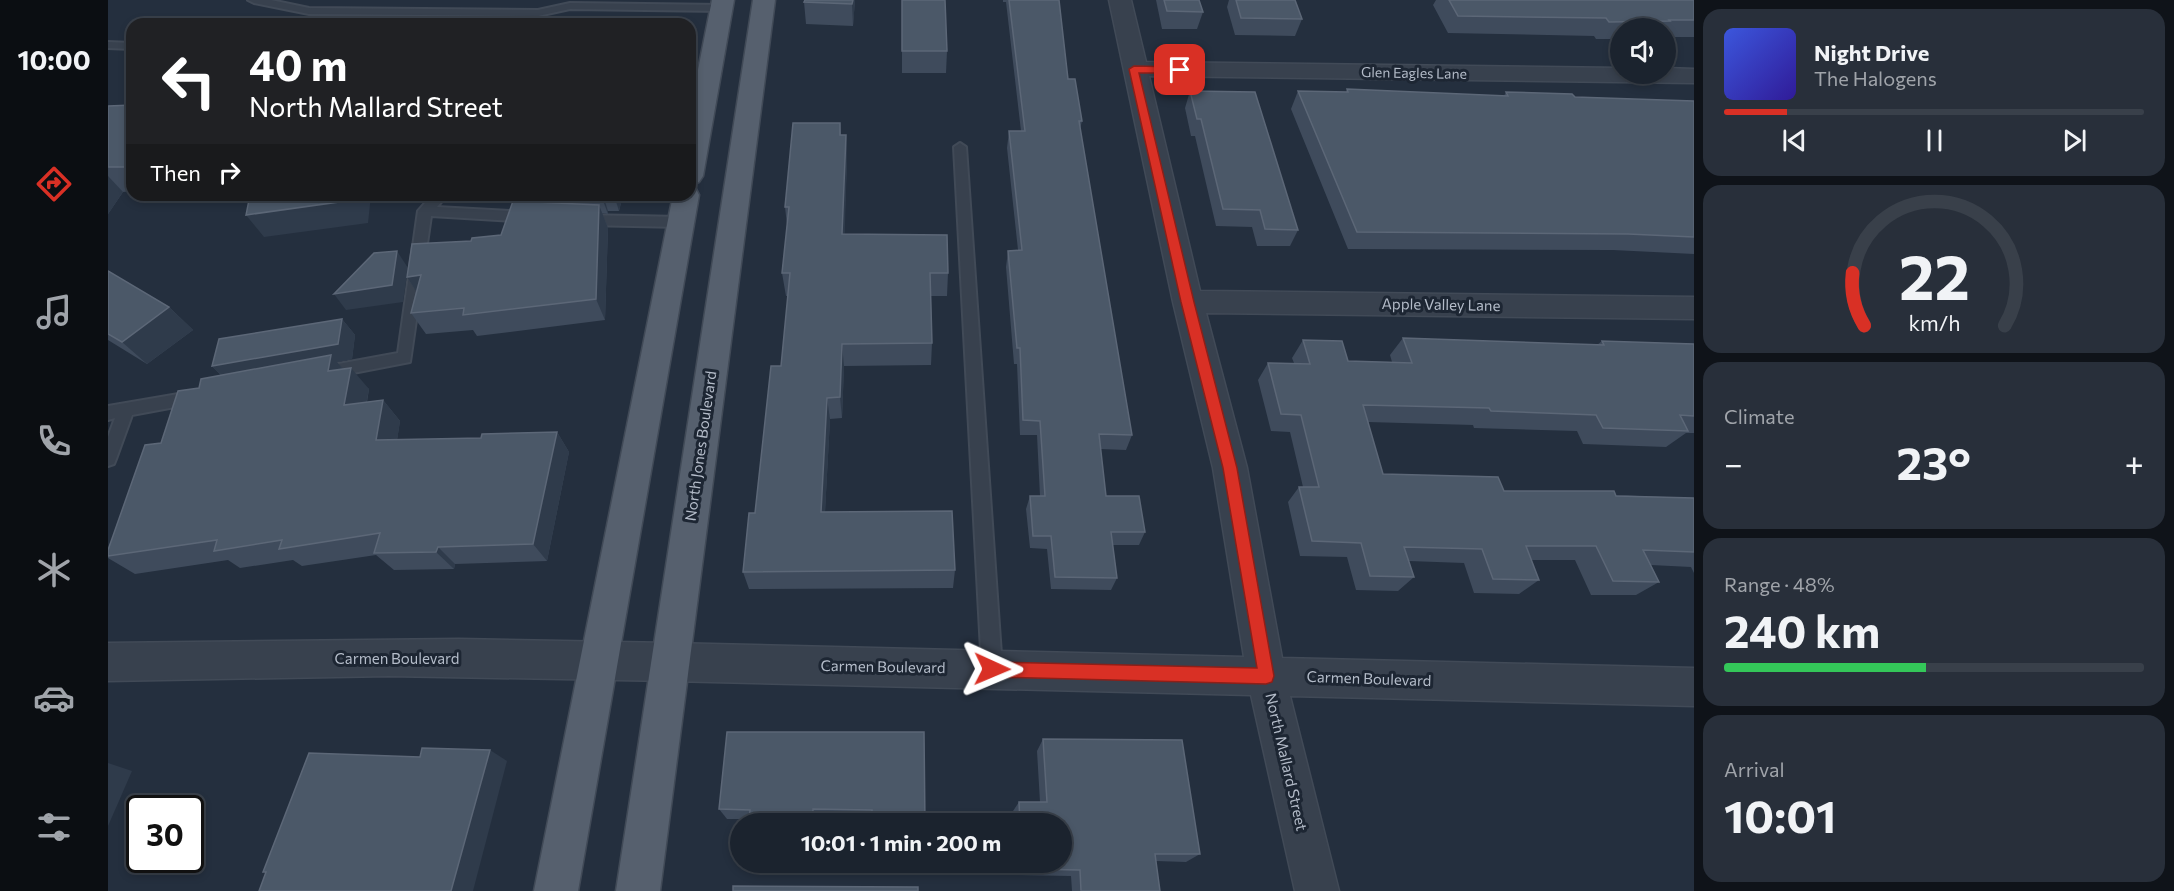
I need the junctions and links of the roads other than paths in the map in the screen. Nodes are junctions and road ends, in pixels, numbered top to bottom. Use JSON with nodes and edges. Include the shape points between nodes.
{"nodes":[{"id":1,"x":254,"y":0,"type":"edge"},
{"id":2,"x":764,"y":0,"type":"edge"},
{"id":3,"x":1120,"y":0,"type":"edge"},
{"id":4,"x":722,"y":4,"type":"edge"},
{"id":5,"x":553,"y":5,"type":"edge"},
{"id":6,"x":108,"y":45,"type":"edge"},
{"id":7,"x":126,"y":46,"type":"edge"},
{"id":8,"x":1134,"y":69,"type":"junction"},
{"id":9,"x":1694,"y":76,"type":"edge"},
{"id":10,"x":696,"y":144,"type":"edge"},
{"id":11,"x":960,"y":147,"type":"dead end"},
{"id":12,"x":435,"y":201,"type":"edge"},
{"id":13,"x":684,"y":209,"type":"edge"},
{"id":14,"x":425,"y":212,"type":"junction"},
{"id":15,"x":540,"y":217,"type":"edge"},
{"id":16,"x":575,"y":219,"type":"edge"},
{"id":17,"x":1188,"y":302,"type":"junction"},
{"id":18,"x":1694,"y":308,"type":"edge"},
{"id":19,"x":312,"y":375,"type":"edge"},
{"id":20,"x":208,"y":395,"type":"edge"},
{"id":21,"x":126,"y":410,"type":"junction"},
{"id":22,"x":108,"y":413,"type":"edge"},
{"id":23,"x":108,"y":459,"type":"edge"},
{"id":24,"x":598,"y":659,"type":"junction"},
{"id":25,"x":108,"y":662,"type":"edge"},
{"id":26,"x":670,"y":662,"type":"junction"},
{"id":27,"x":992,"y":669,"type":"junction"},
{"id":28,"x":1266,"y":676,"type":"junction"},
{"id":29,"x":1694,"y":687,"type":"edge"},
{"id":30,"x":556,"y":891,"type":"edge"},
{"id":31,"x":638,"y":891,"type":"edge"},
{"id":32,"x":1317,"y":891,"type":"edge"}],
"edges":[{"from":1,"to":5,"type":"lane","via":[[309,11],[538,13]]},
{"from":2,"to":26,"type":"main road","name":"North Jones Boulevard"},
{"from":3,"to":8,"type":"street","name":"North Mallard Street"},
{"from":4,"to":5,"type":"lane"},
{"from":4,"to":10,"type":"main road"},
{"from":6,"to":7,"type":"lane"},
{"from":8,"to":9,"type":"street","name":"Glen Eagles Lane"},
{"from":8,"to":17,"type":"street","name":"North Mallard Street"},
{"from":11,"to":27,"type":"lane"},
{"from":12,"to":14,"type":"lane"},
{"from":13,"to":16,"type":"lane"},
{"from":13,"to":24,"type":"main road"},
{"from":14,"to":15,"type":"lane"},
{"from":14,"to":19,"type":"lane","via":[[405,358]]},
{"from":17,"to":18,"type":"street","name":"Apple Valley Lane"},
{"from":17,"to":28,"type":"street","name":"North Mallard Street","via":[[1230,468]]},
{"from":20,"to":21,"type":"lane"},
{"from":21,"to":22,"type":"lane"},
{"from":21,"to":23,"type":"lane"},
{"from":24,"to":25,"type":"street","name":"Carmen Boulevard"},
{"from":24,"to":26,"type":"street","name":"Carmen Boulevard"},
{"from":24,"to":30,"type":"main road"},
{"from":26,"to":27,"type":"street","name":"Carmen Boulevard"},
{"from":26,"to":31,"type":"main road","name":"North Jones Boulevard"},
{"from":27,"to":28,"type":"street","name":"Carmen Boulevard"},
{"from":28,"to":29,"type":"street","name":"Carmen Boulevard"},
{"from":28,"to":32,"type":"street","name":"North Mallard Street"}]}
